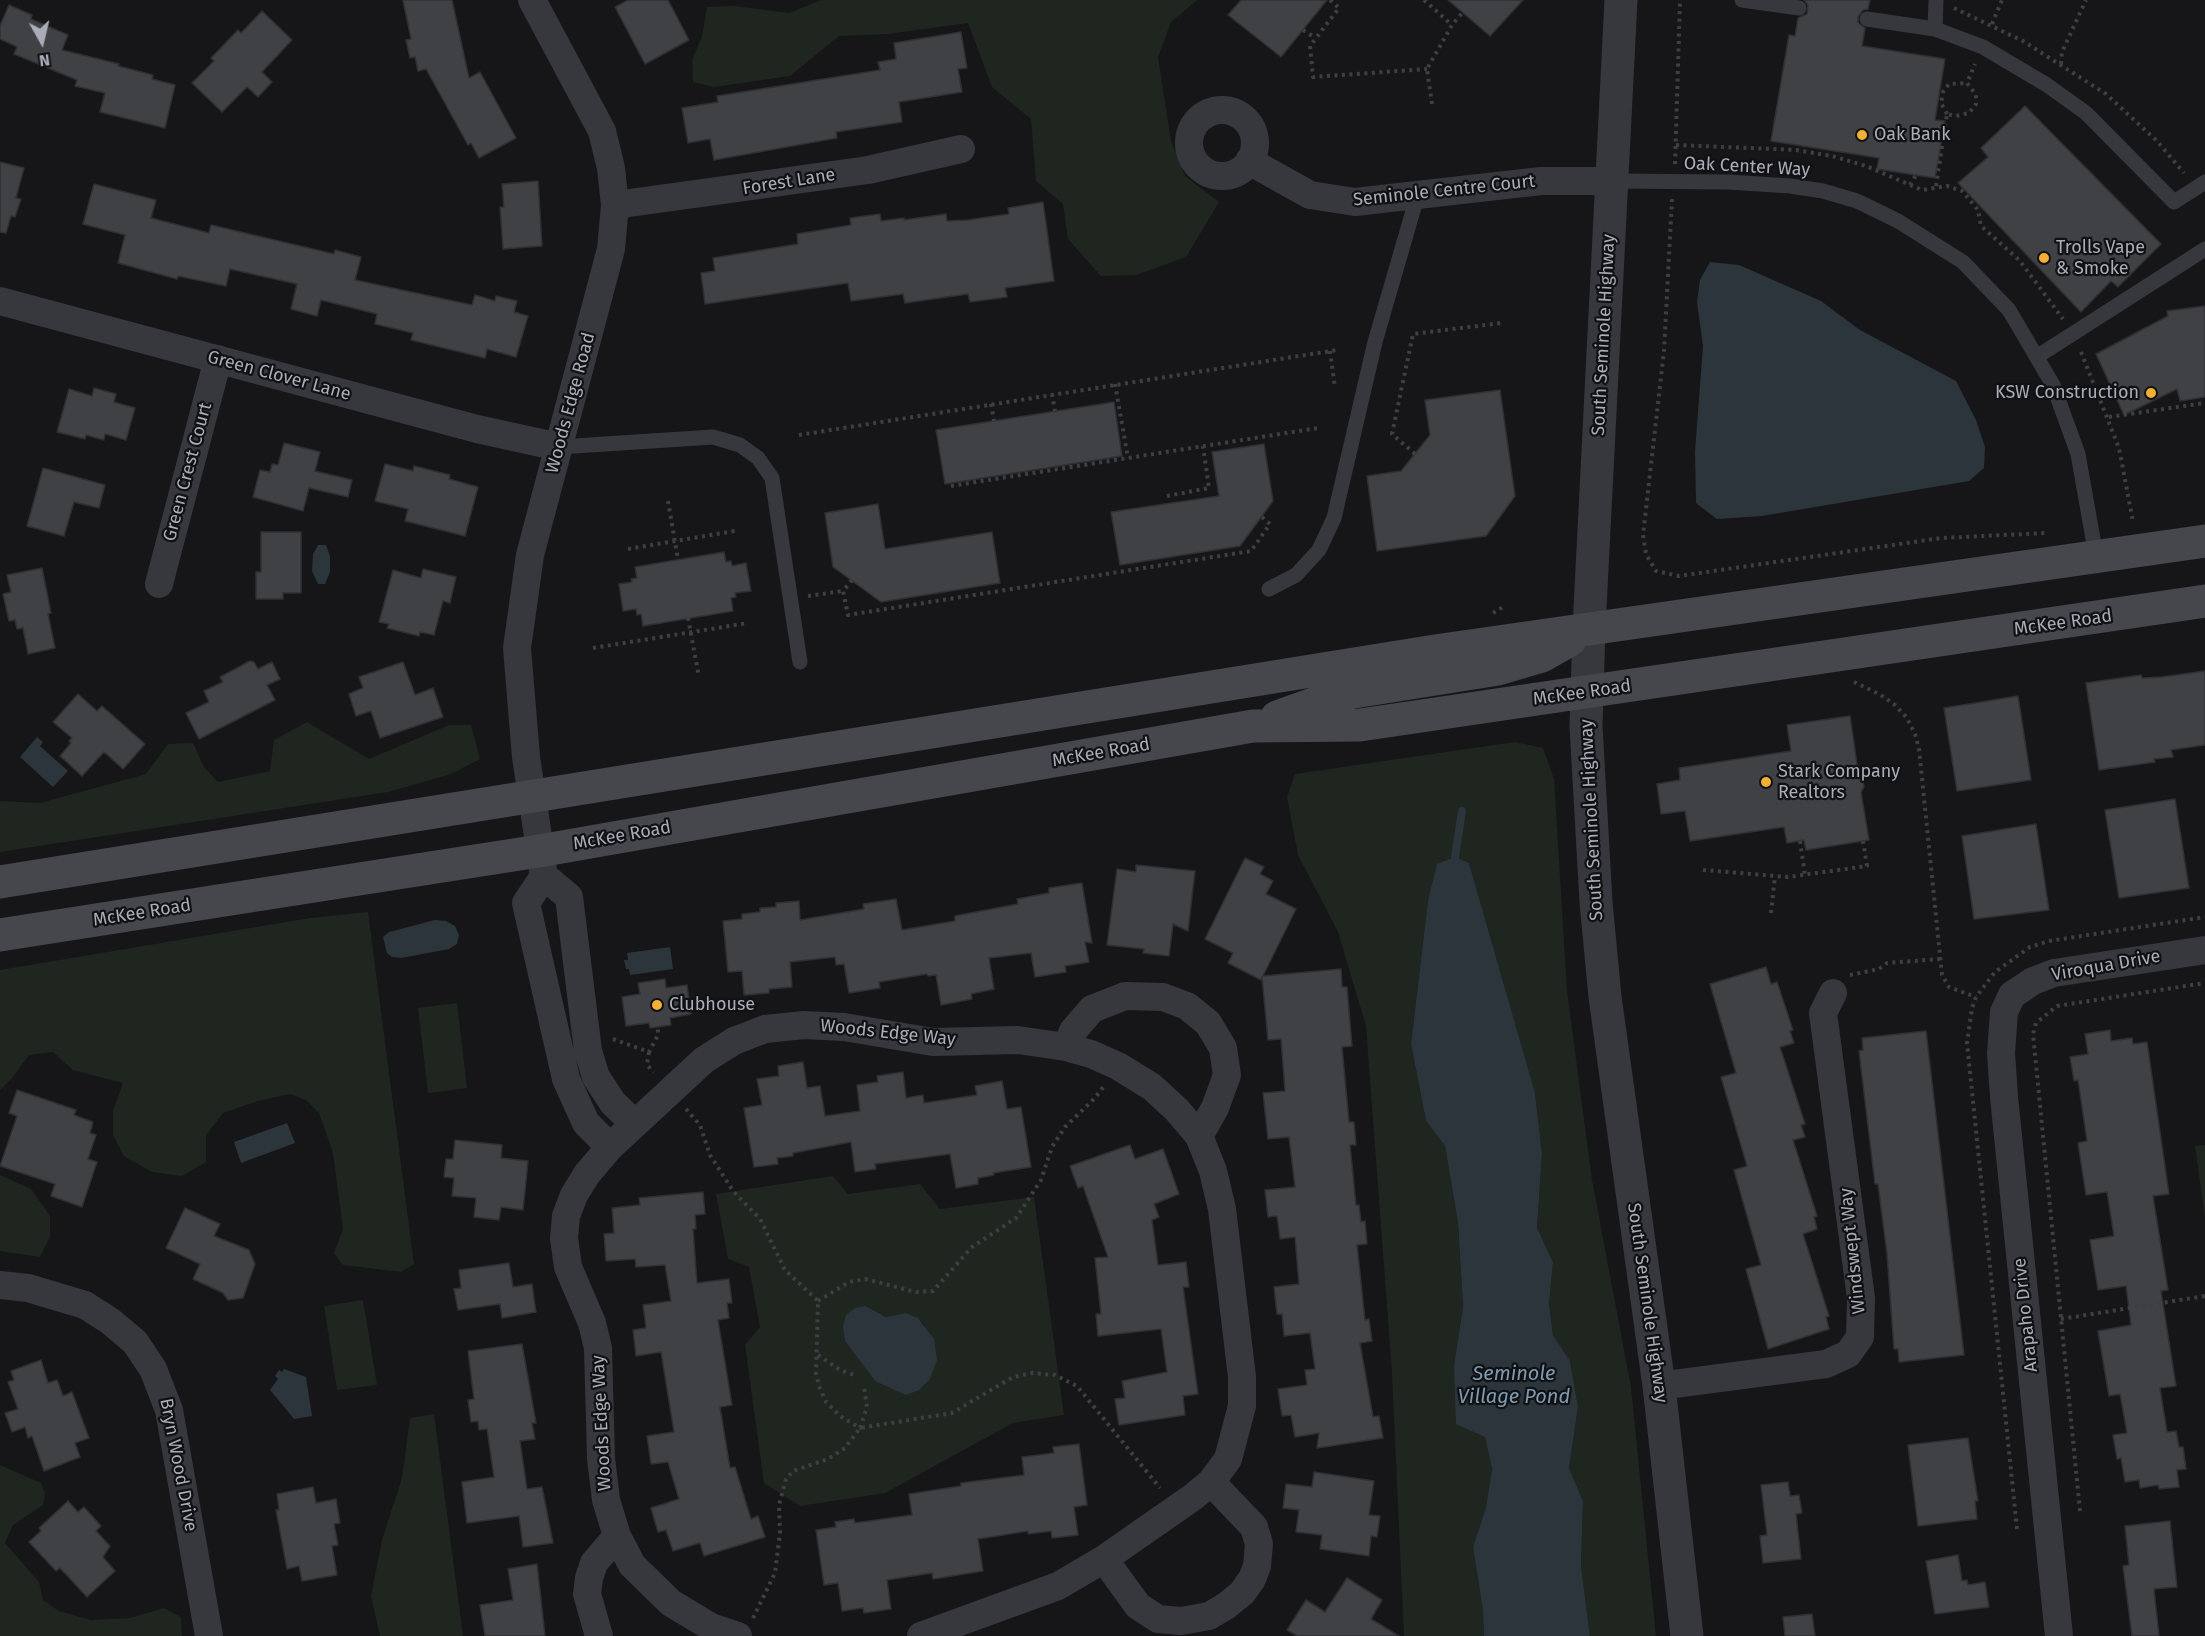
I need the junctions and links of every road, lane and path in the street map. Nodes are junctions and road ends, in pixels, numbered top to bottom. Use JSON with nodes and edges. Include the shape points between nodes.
{"nodes":[{"id":1,"x":532,"y":0,"type":"edge"},
{"id":2,"x":1330,"y":0,"type":"edge"},
{"id":3,"x":1424,"y":0,"type":"edge"},
{"id":4,"x":1622,"y":0,"type":"edge"},
{"id":5,"x":1680,"y":0,"type":"edge"},
{"id":6,"x":1742,"y":0,"type":"edge"},
{"id":7,"x":1936,"y":0,"type":"edge"},
{"id":8,"x":2002,"y":0,"type":"edge"},
{"id":9,"x":2086,"y":0,"type":"edge"},
{"id":10,"x":1799,"y":8,"type":"dead end"},
{"id":11,"x":1462,"y":12,"type":"dead end"},
{"id":12,"x":1867,"y":19,"type":"dead end"},
{"id":13,"x":1452,"y":25,"type":"junction"},
{"id":14,"x":1935,"y":29,"type":"junction"},
{"id":15,"x":1303,"y":30,"type":"dead end"},
{"id":16,"x":1314,"y":37,"type":"junction"},
{"id":17,"x":1983,"y":47,"type":"junction"},
{"id":18,"x":2061,"y":64,"type":"dead end"},
{"id":19,"x":1427,"y":69,"type":"junction"},
{"id":20,"x":1967,"y":83,"type":"junction"},
{"id":21,"x":1432,"y":104,"type":"dead end"},
{"id":22,"x":1947,"y":114,"type":"junction"},
{"id":23,"x":961,"y":149,"type":"dead end"},
{"id":24,"x":1250,"y":161,"type":"dead end"},
{"id":25,"x":1675,"y":165,"type":"dead end"},
{"id":26,"x":1916,"y":176,"type":"dead end"},
{"id":27,"x":1612,"y":181,"type":"junction"},
{"id":28,"x":2205,"y":182,"type":"edge"},
{"id":29,"x":1910,"y":184,"type":"dead end"},
{"id":30,"x":1936,"y":186,"type":"dead end"},
{"id":31,"x":1417,"y":197,"type":"junction"},
{"id":32,"x":1672,"y":198,"type":"dead end"},
{"id":33,"x":615,"y":205,"type":"junction"},
{"id":34,"x":2205,"y":249,"type":"edge"},
{"id":35,"x":0,"y":301,"type":"edge"},
{"id":36,"x":1501,"y":323,"type":"dead end"},
{"id":37,"x":1337,"y":350,"type":"dead end"},
{"id":38,"x":1330,"y":351,"type":"junction"},
{"id":39,"x":2038,"y":356,"type":"junction"},
{"id":40,"x":218,"y":359,"type":"junction"},
{"id":41,"x":1115,"y":384,"type":"junction"},
{"id":42,"x":1335,"y":388,"type":"dead end"},
{"id":43,"x":1052,"y":394,"type":"junction"},
{"id":44,"x":2205,"y":403,"type":"edge"},
{"id":45,"x":991,"y":404,"type":"junction"},
{"id":46,"x":1055,"y":411,"type":"dead end"},
{"id":47,"x":2109,"y":417,"type":"dead end"},
{"id":48,"x":994,"y":421,"type":"dead end"},
{"id":49,"x":1318,"y":428,"type":"dead end"},
{"id":50,"x":799,"y":435,"type":"dead end"},
{"id":51,"x":1203,"y":446,"type":"junction"},
{"id":52,"x":559,"y":447,"type":"junction"},
{"id":53,"x":1415,"y":454,"type":"dead end"},
{"id":54,"x":1128,"y":458,"type":"junction"},
{"id":55,"x":951,"y":486,"type":"dead end"},
{"id":56,"x":1167,"y":496,"type":"dead end"},
{"id":57,"x":668,"y":501,"type":"dead end"},
{"id":58,"x":1262,"y":517,"type":"dead end"},
{"id":59,"x":735,"y":531,"type":"dead end"},
{"id":60,"x":2052,"y":533,"type":"dead end"},
{"id":61,"x":675,"y":541,"type":"junction"},
{"id":62,"x":2205,"y":541,"type":"edge"},
{"id":63,"x":628,"y":549,"type":"dead end"},
{"id":64,"x":2096,"y":556,"type":"junction"},
{"id":65,"x":678,"y":560,"type":"dead end"},
{"id":66,"x":852,"y":580,"type":"dead end"},
{"id":67,"x":159,"y":584,"type":"dead end"},
{"id":68,"x":1269,"y":589,"type":"dead end"},
{"id":69,"x":843,"y":591,"type":"junction"},
{"id":70,"x":791,"y":599,"type":"junction"},
{"id":71,"x":2205,"y":601,"type":"edge"},
{"id":72,"x":688,"y":618,"type":"dead end"},
{"id":73,"x":748,"y":623,"type":"dead end"},
{"id":74,"x":1589,"y":628,"type":"junction"},
{"id":75,"x":691,"y":632,"type":"junction"},
{"id":76,"x":593,"y":648,"type":"dead end"},
{"id":77,"x":800,"y":662,"type":"dead end"},
{"id":78,"x":699,"y":677,"type":"dead end"},
{"id":79,"x":1850,"y":681,"type":"dead end"},
{"id":80,"x":1587,"y":691,"type":"junction"},
{"id":81,"x":1253,"y":726,"type":"junction"},
{"id":82,"x":537,"y":837,"type":"junction"},
{"id":83,"x":1800,"y":841,"type":"dead end"},
{"id":84,"x":1863,"y":841,"type":"dead end"},
{"id":85,"x":1703,"y":870,"type":"dead end"},
{"id":86,"x":1805,"y":875,"type":"junction"},
{"id":87,"x":1775,"y":876,"type":"junction"},
{"id":88,"x":0,"y":882,"type":"edge"},
{"id":89,"x":1771,"y":913,"type":"dead end"},
{"id":90,"x":2205,"y":917,"type":"edge"},
{"id":91,"x":0,"y":935,"type":"edge"},
{"id":92,"x":2089,"y":935,"type":"dead end"},
{"id":93,"x":2205,"y":950,"type":"edge"},
{"id":94,"x":1940,"y":958,"type":"junction"},
{"id":95,"x":2205,"y":983,"type":"edge"},
{"id":96,"x":1833,"y":993,"type":"joint"},
{"id":97,"x":2012,"y":995,"type":"joint"},
{"id":98,"x":1976,"y":997,"type":"dead end"},
{"id":99,"x":554,"y":1025,"type":"junction"},
{"id":100,"x":658,"y":1027,"type":"dead end"},
{"id":101,"x":584,"y":1029,"type":"junction"},
{"id":102,"x":1066,"y":1047,"type":"junction"},
{"id":103,"x":1118,"y":1066,"type":"junction"},
{"id":104,"x":671,"y":1090,"type":"junction"},
{"id":105,"x":635,"y":1124,"type":"junction"},
{"id":106,"x":1199,"y":1136,"type":"junction"},
{"id":107,"x":610,"y":1148,"type":"junction"},
{"id":108,"x":0,"y":1285,"type":"edge"},
{"id":109,"x":2205,"y":1296,"type":"edge"},
{"id":110,"x":818,"y":1301,"type":"junction"},
{"id":111,"x":2060,"y":1319,"type":"junction"},
{"id":112,"x":818,"y":1355,"type":"junction"},
{"id":113,"x":854,"y":1375,"type":"dead end"},
{"id":114,"x":1659,"y":1386,"type":"junction"},
{"id":115,"x":864,"y":1387,"type":"dead end"},
{"id":116,"x":860,"y":1428,"type":"junction"},
{"id":117,"x":1211,"y":1482,"type":"junction"},
{"id":118,"x":1175,"y":1508,"type":"junction"},
{"id":119,"x":2080,"y":1511,"type":"dead end"},
{"id":120,"x":617,"y":1536,"type":"junction"},
{"id":121,"x":1104,"y":1560,"type":"junction"},
{"id":122,"x":744,"y":1629,"type":"edge"},
{"id":123,"x":209,"y":1636,"type":"edge"},
{"id":124,"x":598,"y":1636,"type":"edge"},
{"id":125,"x":921,"y":1636,"type":"edge"},
{"id":126,"x":1687,"y":1636,"type":"edge"},
{"id":127,"x":2060,"y":1636,"type":"edge"}],
"edges":[{"from":1,"to":33,"type":"street","name":"Woods Edge Road","via":[[602,131]]},
{"from":2,"to":16,"type":"path","via":[[1339,8]]},
{"from":3,"to":13,"type":"path"},
{"from":4,"to":27,"type":"street","name":"South Seminole Highway"},
{"from":5,"to":25,"type":"path"},
{"from":6,"to":10,"type":"lane"},
{"from":7,"to":14,"type":"lane"},
{"from":8,"to":17,"type":"path"},
{"from":9,"to":18,"type":"path","via":[[2062,52]]},
{"from":11,"to":13,"type":"path"},
{"from":12,"to":14,"type":"lane"},
{"from":13,"to":19,"type":"path"},
{"from":14,"to":17,"type":"lane"},
{"from":15,"to":16,"type":"path"},
{"from":16,"to":19,"type":"path","via":[[1310,46],[1313,78]]},
{"from":17,"to":20,"type":"path"},
{"from":17,"to":28,"type":"lane","via":[[2086,113],[2174,202]]},
{"from":19,"to":21,"type":"path"},
{"from":20,"to":22,"type":"path","via":[[1949,84],[1943,92],[1941,103]]},
{"from":20,"to":22,"type":"path","via":[[1976,95],[1976,104],[1969,113]]},
{"from":22,"to":30,"type":"path"},
{"from":23,"to":33,"type":"street","name":"Forest Lane","via":[[868,170]]},
{"from":24,"to":31,"type":"street","name":"Seminole Centre Court","via":[[1310,195],[1354,202]]},
{"from":26,"to":29,"type":"path"},
{"from":27,"to":31,"type":"street","name":"Seminole Centre Court","via":[[1541,181]]},
{"from":27,"to":39,"type":"lane","name":"Oak Center Way","via":[[1790,186],[1857,201],[1898,220],[1963,262],[2009,310]]},
{"from":27,"to":74,"type":"street","name":"South Seminole Highway"},
{"from":31,"to":68,"type":"lane","via":[[1375,342],[1334,518],[1319,550],[1296,575]]},
{"from":32,"to":60,"type":"path","via":[[1664,351],[1643,535],[1646,554],[1656,571],[1679,576],[1941,538]]},
{"from":33,"to":52,"type":"street","name":"Woods Edge Road","via":[[611,249]]},
{"from":34,"to":39,"type":"lane"},
{"from":35,"to":40,"type":"street","name":"Green Clover Lane"},
{"from":36,"to":53,"type":"path","via":[[1413,334],[1392,434]]},
{"from":37,"to":38,"type":"path"},
{"from":38,"to":41,"type":"path"},
{"from":38,"to":42,"type":"path"},
{"from":39,"to":64,"type":"lane","name":"Oak Center Way","via":[[2074,440]]},
{"from":40,"to":52,"type":"street","name":"Green Clover Lane","via":[[477,429]]},
{"from":40,"to":67,"type":"street","name":"Green Crest Court"},
{"from":41,"to":43,"type":"path"},
{"from":41,"to":54,"type":"path"},
{"from":43,"to":45,"type":"path"},
{"from":43,"to":46,"type":"path"},
{"from":44,"to":47,"type":"path"},
{"from":45,"to":48,"type":"path"},
{"from":45,"to":50,"type":"path"},
{"from":49,"to":51,"type":"path"},
{"from":51,"to":54,"type":"path"},
{"from":51,"to":56,"type":"path","via":[[1209,488]]},
{"from":52,"to":70,"type":"lane","via":[[713,437],[740,445],[758,458],[772,478]]},
{"from":52,"to":82,"type":"street","name":"Woods Edge Road","via":[[530,555],[517,648]]},
{"from":54,"to":55,"type":"path"},
{"from":57,"to":61,"type":"path"},
{"from":58,"to":69,"type":"path","via":[[1270,524],[1251,551],[848,615]]},
{"from":59,"to":61,"type":"path"},
{"from":61,"to":63,"type":"path"},
{"from":61,"to":65,"type":"path"},
{"from":62,"to":64,"type":"main road","name":"McKee Road"},
{"from":64,"to":74,"type":"main road","name":"McKee Road"},
{"from":66,"to":69,"type":"path"},
{"from":69,"to":70,"type":"path"},
{"from":70,"to":77,"type":"lane"},
{"from":71,"to":80,"type":"main road","name":"McKee Road"},
{"from":72,"to":75,"type":"path"},
{"from":73,"to":75,"type":"path"},
{"from":74,"to":80,"type":"street","name":"South Seminole Highway"},
{"from":74,"to":81,"type":"main road","via":[[1531,660],[1498,669],[1341,694]]},
{"from":74,"to":82,"type":"main road","name":"McKee Road","via":[[1423,653]]},
{"from":75,"to":76,"type":"path"},
{"from":75,"to":78,"type":"path"},
{"from":79,"to":94,"type":"path","via":[[1895,705],[1915,734]]},
{"from":80,"to":81,"type":"main road","name":"McKee Road","via":[[1360,725]]},
{"from":80,"to":114,"type":"street","name":"South Seminole Highway","via":[[1596,902],[1605,997]]},
{"from":81,"to":82,"type":"main road","name":"McKee Road"},
{"from":82,"to":88,"type":"main road","name":"McKee Road"},
{"from":82,"to":91,"type":"main road","name":"McKee Road"},
{"from":82,"to":99,"type":"street","via":[[526,903]]},
{"from":82,"to":101,"type":"street","via":[[568,897]]},
{"from":83,"to":86,"type":"path"},
{"from":84,"to":86,"type":"path","via":[[1867,866]]},
{"from":85,"to":87,"type":"path"},
{"from":86,"to":87,"type":"path"},
{"from":87,"to":89,"type":"path"},
{"from":90,"to":92,"type":"path"},
{"from":93,"to":97,"type":"street","name":"Viroqua Drive","via":[[2054,973]]},
{"from":94,"to":96,"type":"path","via":[[1887,963],[1866,973],[1845,974]]},
{"from":94,"to":98,"type":"path","via":[[1942,975],[1949,987]]},
{"from":95,"to":111,"type":"path","via":[[2057,1006],[2036,1023],[2032,1045]]},
{"from":96,"to":114,"type":"street","name":"Windswept Way","via":[[1823,1013],[1861,1298],[1860,1337],[1848,1354],[1826,1364]]},
{"from":97,"to":127,"type":"street","name":"Arapaho Drive","via":[[2002,1018],[2001,1053]]},
{"from":99,"to":101,"type":"lane"},
{"from":99,"to":107,"type":"street","via":[[566,1079],[586,1123]]},
{"from":100,"to":101,"type":"path","via":[[650,1052]]},
{"from":101,"to":105,"type":"street","via":[[596,1077],[613,1103]]},
{"from":102,"to":103,"type":"street","name":"Woods Edge Way"},
{"from":102,"to":104,"type":"street","name":"Woods Edge Way","via":[[1018,1040],[933,1042],[834,1026],[765,1029],[734,1041],[704,1060]]},
{"from":102,"to":106,"type":"street","via":[[1073,1030],[1092,1008],[1125,996],[1163,996],[1187,1006],[1208,1023],[1223,1048],[1227,1076]]},
{"from":103,"to":106,"type":"street","name":"Woods Edge Way","via":[[1152,1087]]},
{"from":103,"to":110,"type":"path","via":[[1095,1098],[1065,1127],[1052,1147],[1041,1180],[1016,1218],[972,1247],[933,1291],[916,1292],[865,1280],[849,1282]]},
{"from":104,"to":105,"type":"street","name":"Woods Edge Way"},
{"from":104,"to":110,"type":"path","via":[[700,1125],[710,1155],[733,1191],[760,1219],[785,1270]]},
{"from":105,"to":107,"type":"street","name":"Woods Edge Way"},
{"from":106,"to":117,"type":"street","name":"Woods Edge Way","via":[[1222,1209],[1242,1377],[1242,1406],[1236,1433],[1228,1459]]},
{"from":107,"to":120,"type":"street","name":"Woods Edge Way","via":[[574,1195],[566,1216],[564,1238],[568,1267],[592,1323],[598,1348],[601,1458],[606,1500]]},
{"from":108,"to":123,"type":"street","name":"Bryn Wood Drive","via":[[38,1290],[85,1305],[135,1342],[153,1369],[169,1410]]},
{"from":109,"to":111,"type":"path"},
{"from":110,"to":112,"type":"path"},
{"from":111,"to":119,"type":"path"},
{"from":112,"to":113,"type":"path"},
{"from":112,"to":116,"type":"path","via":[[816,1373],[826,1402]]},
{"from":114,"to":126,"type":"street","name":"South Seminole Highway"},
{"from":115,"to":116,"type":"path","via":[[867,1407]]},
{"from":116,"to":118,"type":"path","via":[[952,1413],[1013,1377],[1055,1376],[1077,1386]]},
{"from":116,"to":122,"type":"path","via":[[845,1448],[828,1459],[794,1471],[786,1479],[779,1505],[775,1573]]},
{"from":117,"to":118,"type":"street","name":"Woods Edge Way"},
{"from":117,"to":121,"type":"street","via":[[1254,1527],[1258,1544],[1252,1579],[1226,1606],[1209,1616],[1181,1622],[1158,1619],[1138,1606]]},
{"from":118,"to":121,"type":"street","name":"Woods Edge Way"},
{"from":120,"to":122,"type":"street","name":"Woods Edge Way","via":[[632,1565],[671,1603],[711,1627]]},
{"from":120,"to":124,"type":"street","via":[[594,1563],[589,1578],[589,1602]]},
{"from":121,"to":125,"type":"street","name":"Woods Edge Way","via":[[1058,1586]]}]}
